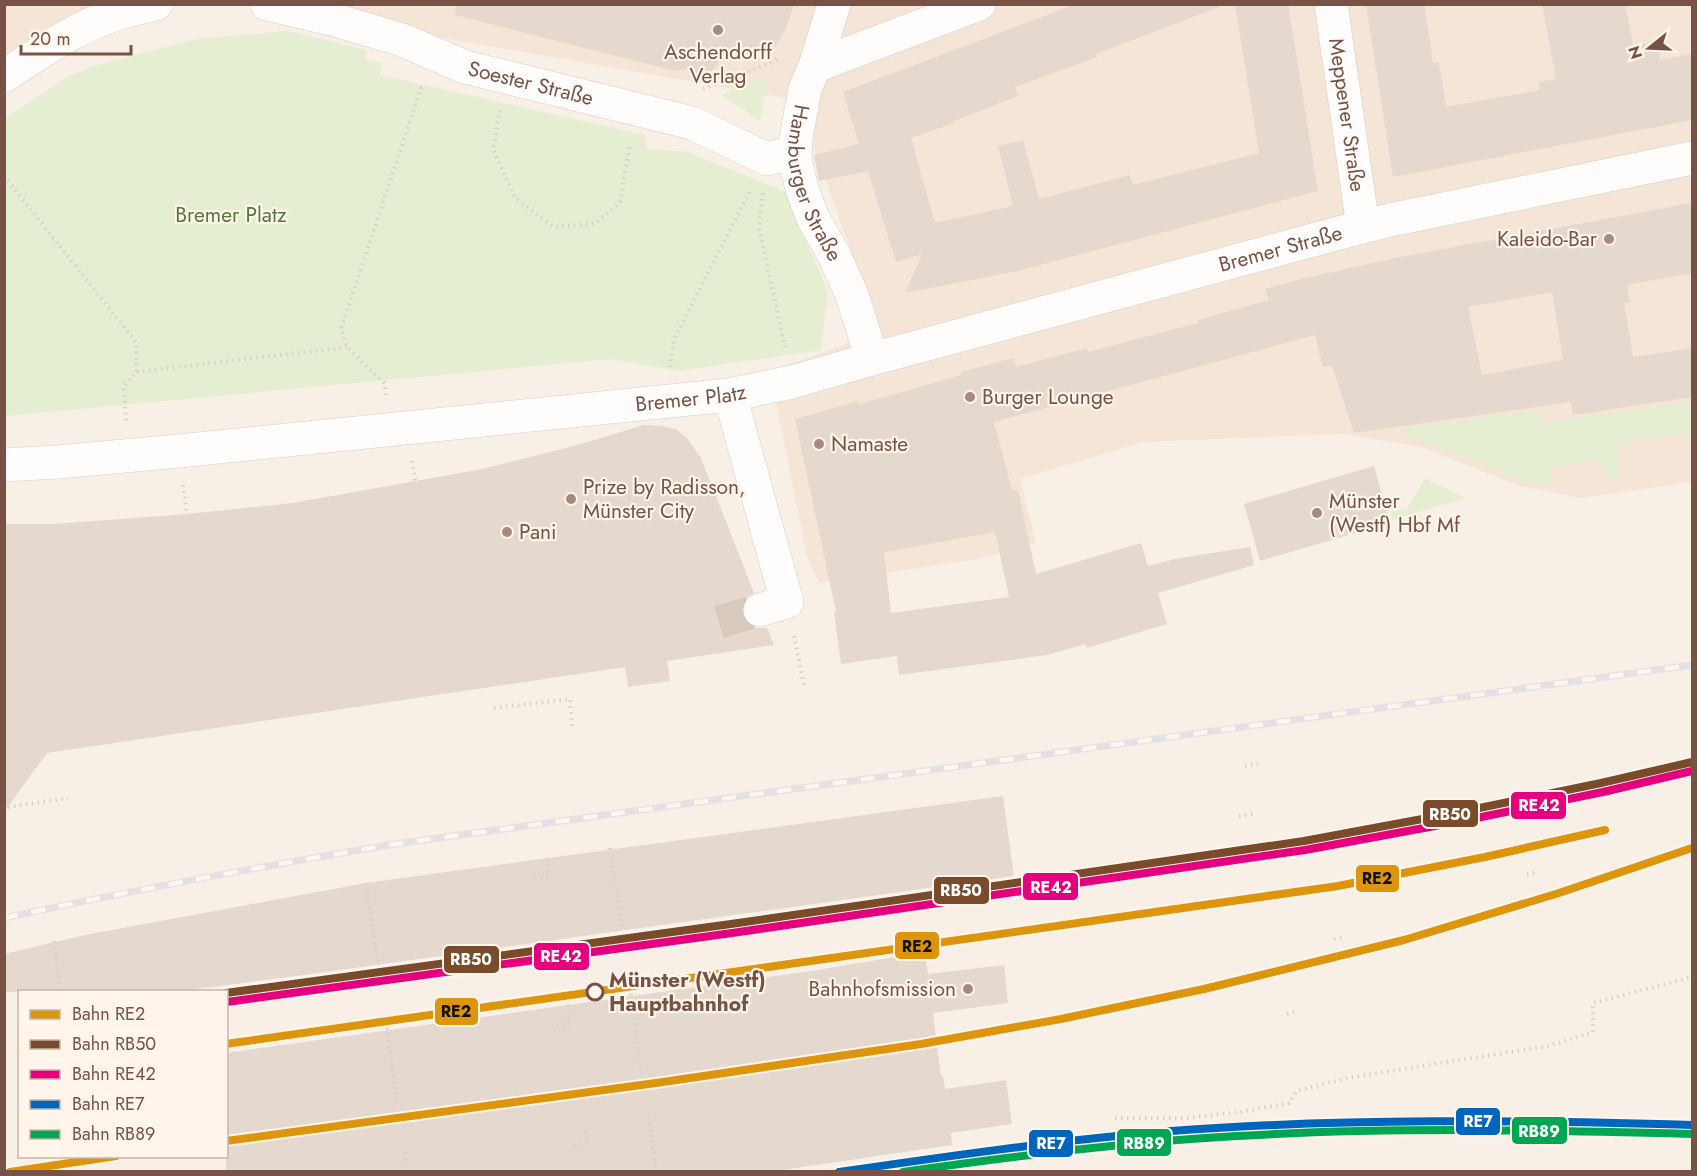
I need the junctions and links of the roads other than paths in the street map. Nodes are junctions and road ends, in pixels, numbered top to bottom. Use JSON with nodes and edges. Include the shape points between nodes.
{"nodes":[{"id":1,"x":156,"y":4,"type":"edge"},
{"id":2,"x":267,"y":4,"type":"edge"},
{"id":3,"x":834,"y":4,"type":"edge"},
{"id":4,"x":979,"y":4,"type":"edge"},
{"id":5,"x":1331,"y":4,"type":"edge"},
{"id":6,"x":819,"y":54,"type":"junction"},
{"id":7,"x":4,"y":76,"type":"edge"},
{"id":8,"x":781,"y":156,"type":"junction"},
{"id":9,"x":1692,"y":158,"type":"edge"},
{"id":10,"x":1363,"y":227,"type":"junction"},
{"id":11,"x":872,"y":359,"type":"junction"},
{"id":12,"x":729,"y":395,"type":"junction"},
{"id":13,"x":4,"y":465,"type":"edge"},
{"id":14,"x":774,"y":606,"type":"road end"}],
"edges":[{"from":1,"to":7,"type":"street","via":[[119,13],[78,31]]},
{"from":2,"to":8,"type":"street","name":"Soester Straße","via":[[402,40],[465,67],[692,123]]},
{"from":3,"to":6,"type":"street","name":"Hamburger Straße"},
{"from":4,"to":6,"type":"street"},
{"from":5,"to":10,"type":"street","name":"Meppener Straße"},
{"from":6,"to":8,"type":"street","name":"Hamburger Straße"},
{"from":8,"to":11,"type":"street","name":"Hamburger Straße","via":[[802,189],[852,295]]},
{"from":9,"to":10,"type":"street","name":"Bremer Straße"},
{"from":10,"to":11,"type":"street","name":"Bremer Straße"},
{"from":11,"to":12,"type":"street","name":"Bremer Platz"},
{"from":12,"to":13,"type":"street","name":"Bremer Platz"},
{"from":12,"to":14,"type":"street"}]}
